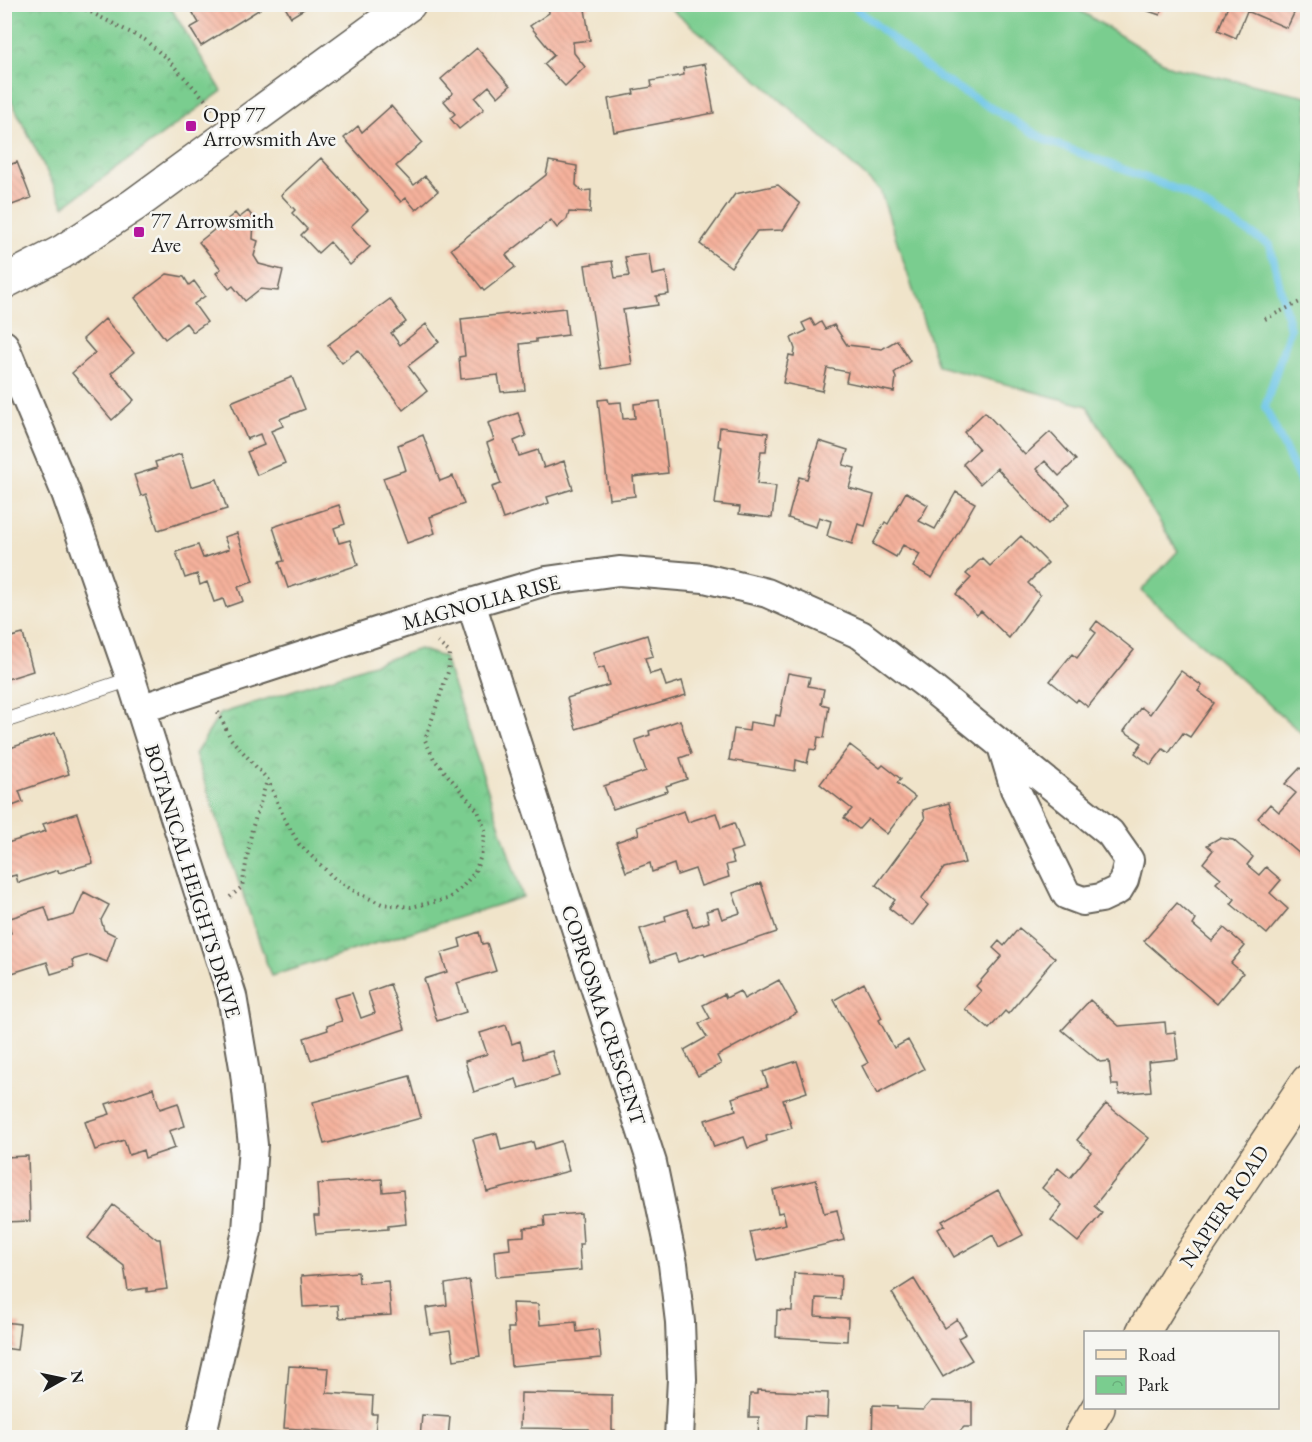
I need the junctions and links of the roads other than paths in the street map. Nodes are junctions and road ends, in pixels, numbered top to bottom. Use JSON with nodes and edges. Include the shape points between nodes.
{"nodes":[{"id":1,"x":409,"y":4,"type":"edge"},
{"id":2,"x":4,"y":282,"type":"edge"},
{"id":3,"x":4,"y":345,"type":"edge"},
{"id":4,"x":471,"y":603,"type":"junction"},
{"id":5,"x":131,"y":679,"type":"junction"},
{"id":6,"x":140,"y":709,"type":"junction"},
{"id":7,"x":4,"y":721,"type":"edge"},
{"id":8,"x":1002,"y":746,"type":"junction"},
{"id":9,"x":1308,"y":1081,"type":"edge"},
{"id":10,"x":1144,"y":1331,"type":"edge"},
{"id":11,"x":1097,"y":1409,"type":"edge"},
{"id":12,"x":201,"y":1437,"type":"edge"},
{"id":13,"x":680,"y":1437,"type":"edge"},
{"id":14,"x":1080,"y":1437,"type":"edge"}],
"edges":[{"from":1,"to":2,"type":"street","via":[[134,206],[62,252]]},
{"from":3,"to":5,"type":"street","name":"BOTANICAL HEIGHTS DRIVE","via":[[66,493]]},
{"from":4,"to":6,"type":"street","name":"MAGNOLIA RISE"},
{"from":4,"to":8,"type":"street","name":"MAGNOLIA RISE","via":[[546,581],[619,572],[704,578],[767,593],[861,635]]},
{"from":4,"to":13,"type":"street","name":"COPROSMA CRESCENT","via":[[652,1163],[673,1264],[680,1322]]},
{"from":5,"to":6,"type":"street","name":"BOTANICAL HEIGHTS DRIVE"},
{"from":5,"to":7,"type":"lane"},
{"from":6,"to":12,"type":"street","name":"BOTANICAL HEIGHTS DRIVE","via":[[232,996],[253,1145],[247,1231]]},
{"from":8,"to":8,"type":"street","name":"MAGNOLIA RISE","via":[[1110,833],[1129,860],[1118,890],[1083,901],[1066,895],[1015,789]]},
{"from":9,"to":10,"type":"main road","name":"NAPIER ROAD"},
{"from":11,"to":14,"type":"main road"}]}
